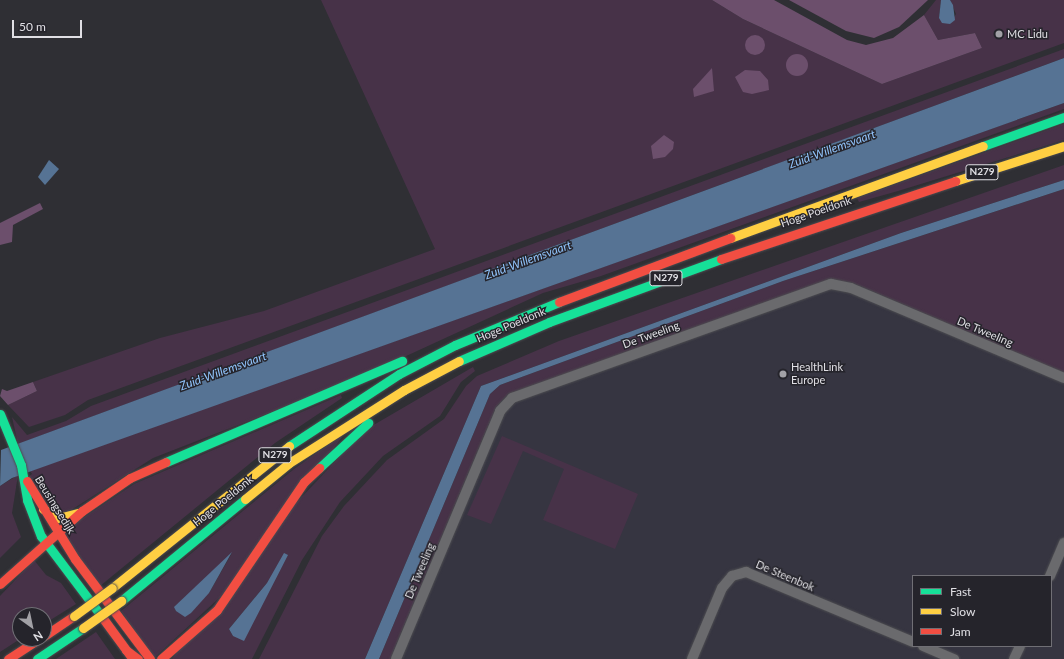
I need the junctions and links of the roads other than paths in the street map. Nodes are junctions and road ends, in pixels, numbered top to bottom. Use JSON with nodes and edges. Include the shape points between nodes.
{"nodes":[{"id":1,"x":1064,"y":117,"type":"edge"},
{"id":2,"x":1064,"y":146,"type":"edge"},
{"id":3,"x":455,"y":345,"type":"junction"},
{"id":4,"x":438,"y":372,"type":"junction"},
{"id":5,"x":1064,"y":378,"type":"edge"},
{"id":6,"x":0,"y":416,"type":"edge"},
{"id":7,"x":24,"y":478,"type":"junction"},
{"id":8,"x":43,"y":509,"type":"junction"},
{"id":9,"x":82,"y":511,"type":"junction"},
{"id":10,"x":57,"y":532,"type":"junction"},
{"id":11,"x":45,"y":541,"type":"junction"},
{"id":12,"x":1064,"y":543,"type":"edge"},
{"id":13,"x":1050,"y":575,"type":"edge"},
{"id":14,"x":0,"y":584,"type":"edge"},
{"id":15,"x":52,"y":631,"type":"edge"},
{"id":16,"x":912,"y":642,"type":"edge"},
{"id":17,"x":27,"y":647,"type":"edge"},
{"id":18,"x":925,"y":647,"type":"edge"},
{"id":19,"x":1020,"y":647,"type":"edge"},
{"id":20,"x":126,"y":650,"type":"junction"},
{"id":21,"x":8,"y":659,"type":"edge"},
{"id":22,"x":37,"y":659,"type":"edge"},
{"id":23,"x":132,"y":659,"type":"edge"},
{"id":24,"x":138,"y":659,"type":"edge"},
{"id":25,"x":150,"y":659,"type":"edge"},
{"id":26,"x":161,"y":659,"type":"edge"},
{"id":27,"x":396,"y":659,"type":"edge"},
{"id":28,"x":692,"y":659,"type":"edge"},
{"id":29,"x":954,"y":659,"type":"edge"},
{"id":30,"x":1014,"y":659,"type":"edge"}],
"edges":[{"from":1,"to":3,"type":"main road","name":"Hoge Poeldonk","number":"N279","via":[[607,282]]},
{"from":2,"to":4,"type":"main road","name":"Hoge Poeldonk","number":"N279","via":[[700,266],[542,325]]},
{"from":3,"to":9,"type":"main road","number":"N279","via":[[434,346],[274,418],[176,456],[130,478]]},
{"from":3,"to":15,"type":"main road","name":"Hoge Poeldonk","number":"N279","bridge":true,"via":[[399,374],[308,431],[112,588]]},
{"from":4,"to":22,"type":"main road","name":"Hoge Poeldonk","number":"N279","bridge":true,"via":[[354,420],[290,463],[121,601]]},
{"from":4,"to":26,"type":"main road","number":"N279","via":[[330,454],[276,518],[244,574],[217,610]]},
{"from":5,"to":27,"type":"street","name":"De Tweeling","via":[[851,288],[832,284],[512,398],[500,412]]},
{"from":6,"to":7,"type":"main road","via":[[14,446]]},
{"from":7,"to":8,"type":"main road","name":"Beusingsedijk"},
{"from":7,"to":11,"type":"main road","name":"Beusingsedijk","via":[[31,514]]},
{"from":8,"to":9,"type":"main road","number":"N279","via":[[63,518]]},
{"from":8,"to":10,"type":"main road","name":"Beusingsedijk"},
{"from":9,"to":10,"type":"main road","number":"N279"},
{"from":10,"to":11,"type":"main road","number":"N279"},
{"from":10,"to":25,"type":"main road","name":"Beusingsedijk"},
{"from":11,"to":14,"type":"main road","number":"N279"},
{"from":11,"to":20,"type":"main road","name":"Beusingsedijk"},
{"from":12,"to":13,"type":"street"},
{"from":16,"to":28,"type":"street","name":"De Steenbok","via":[[746,572],[732,576],[722,588]]},
{"from":17,"to":21,"type":"main road"},
{"from":18,"to":29,"type":"street"},
{"from":19,"to":30,"type":"street"},
{"from":20,"to":23,"type":"main road","name":"Beusingsedijk"},
{"from":20,"to":24,"type":"main road"}]}
